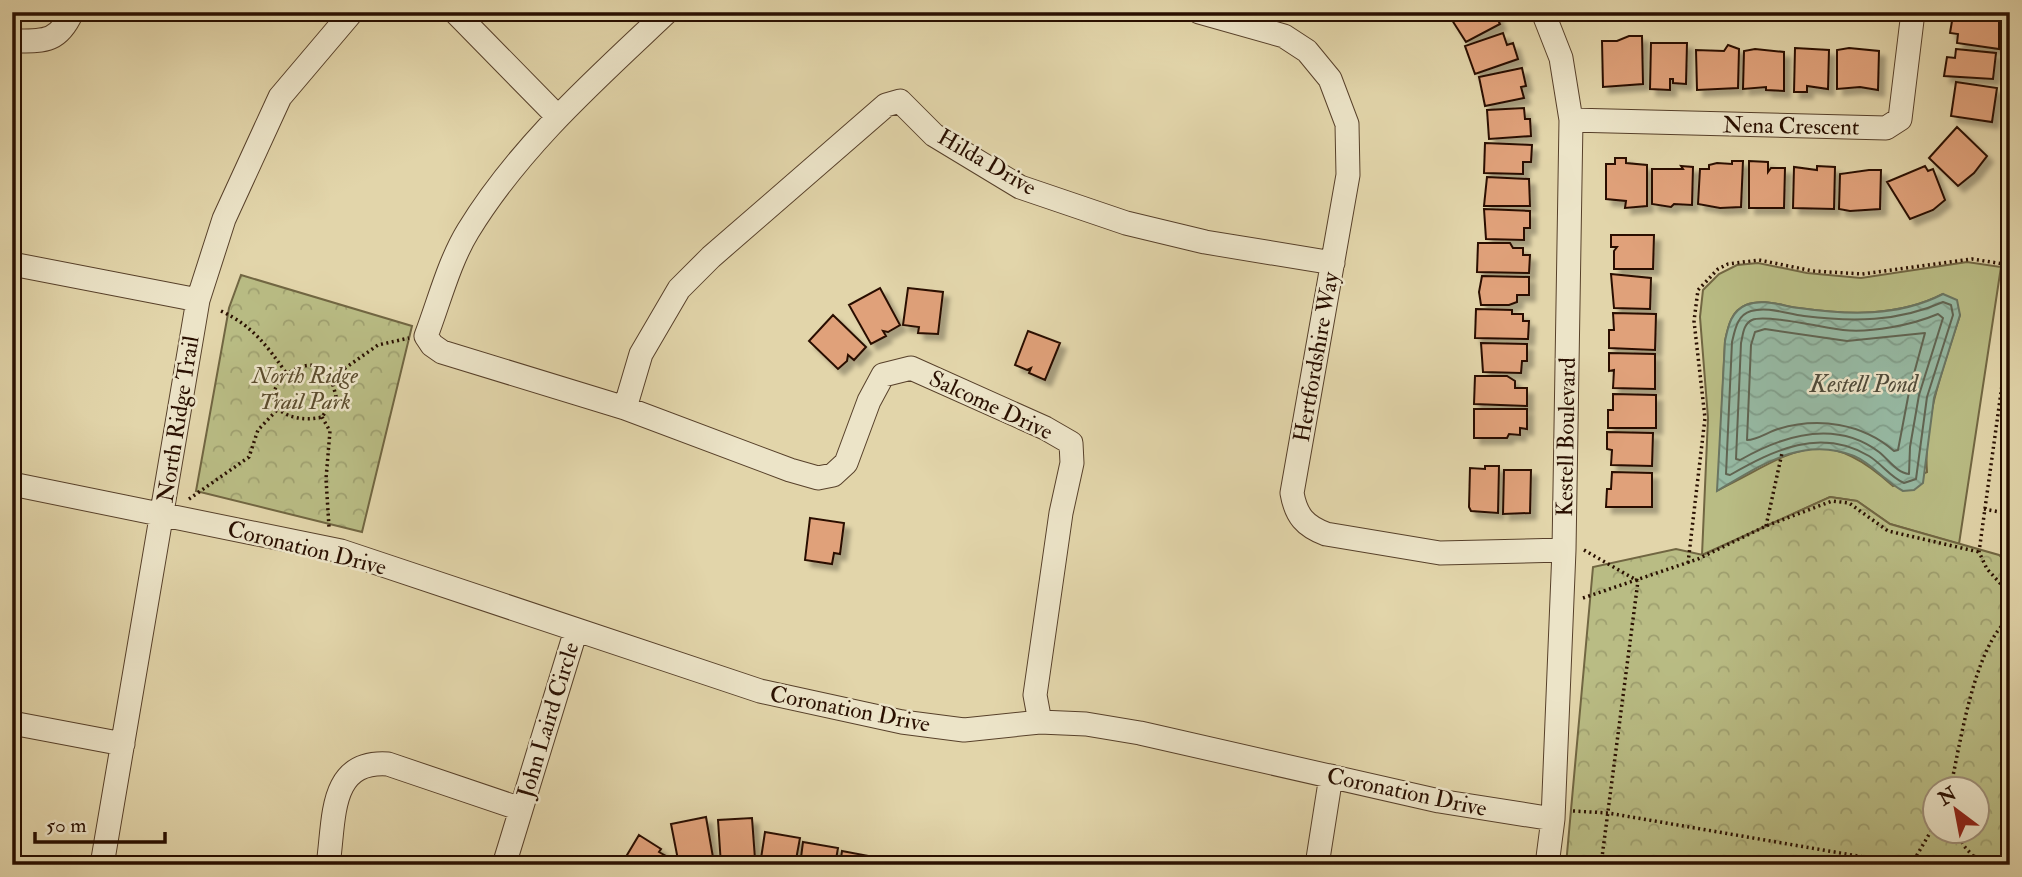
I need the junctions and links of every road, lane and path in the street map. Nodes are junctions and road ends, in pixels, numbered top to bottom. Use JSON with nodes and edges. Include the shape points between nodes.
{"nodes":[{"id":1,"x":72,"y":12,"type":"edge"},
{"id":2,"x":352,"y":12,"type":"edge"},
{"id":3,"x":455,"y":12,"type":"edge"},
{"id":4,"x":667,"y":12,"type":"edge"},
{"id":5,"x":1199,"y":12,"type":"edge"},
{"id":6,"x":1543,"y":12,"type":"edge"},
{"id":7,"x":1913,"y":12,"type":"edge"},
{"id":8,"x":12,"y":41,"type":"edge"},
{"id":9,"x":558,"y":117,"type":"junction"},
{"id":10,"x":1572,"y":120,"type":"junction"},
{"id":11,"x":1333,"y":263,"type":"junction"},
{"id":12,"x":12,"y":264,"type":"edge"},
{"id":13,"x":2010,"y":264,"type":"edge"},
{"id":14,"x":198,"y":300,"type":"junction"},
{"id":15,"x":221,"y":311,"type":"dead end"},
{"id":16,"x":2010,"y":327,"type":"edge"},
{"id":17,"x":426,"y":335,"type":"junction"},
{"id":18,"x":286,"y":374,"type":"junction"},
{"id":19,"x":331,"y":378,"type":"junction"},
{"id":20,"x":625,"y":408,"type":"junction"},
{"id":21,"x":278,"y":410,"type":"junction"},
{"id":22,"x":322,"y":418,"type":"junction"},
{"id":23,"x":1782,"y":453,"type":"dead end"},
{"id":24,"x":12,"y":484,"type":"edge"},
{"id":25,"x":187,"y":501,"type":"dead end"},
{"id":26,"x":1984,"y":509,"type":"junction"},
{"id":27,"x":2010,"y":514,"type":"edge"},
{"id":28,"x":162,"y":515,"type":"junction"},
{"id":29,"x":1766,"y":526,"type":"junction"},
{"id":30,"x":329,"y":527,"type":"dead end"},
{"id":31,"x":1574,"y":550,"type":"junction"},
{"id":32,"x":1979,"y":552,"type":"junction"},
{"id":33,"x":1688,"y":563,"type":"junction"},
{"id":34,"x":1638,"y":581,"type":"junction"},
{"id":35,"x":2010,"y":594,"type":"edge"},
{"id":36,"x":1583,"y":598,"type":"dead end"},
{"id":37,"x":2010,"y":618,"type":"edge"},
{"id":38,"x":576,"y":630,"type":"junction"},
{"id":39,"x":1040,"y":722,"type":"junction"},
{"id":40,"x":12,"y":723,"type":"edge"},
{"id":41,"x":123,"y":744,"type":"junction"},
{"id":42,"x":1331,"y":776,"type":"junction"},
{"id":43,"x":1953,"y":776,"type":"edge"},
{"id":44,"x":521,"y":809,"type":"junction"},
{"id":45,"x":1608,"y":813,"type":"junction"},
{"id":46,"x":1561,"y":815,"type":"junction"},
{"id":47,"x":1922,"y":846,"type":"edge"},
{"id":48,"x":1964,"y":846,"type":"edge"},
{"id":49,"x":1973,"y":856,"type":"junction"},
{"id":50,"x":2010,"y":862,"type":"edge"},
{"id":51,"x":102,"y":865,"type":"edge"},
{"id":52,"x":327,"y":865,"type":"edge"},
{"id":53,"x":504,"y":865,"type":"edge"},
{"id":54,"x":1317,"y":865,"type":"edge"},
{"id":55,"x":1547,"y":865,"type":"edge"},
{"id":56,"x":1601,"y":865,"type":"edge"},
{"id":57,"x":1910,"y":865,"type":"edge"},
{"id":58,"x":1947,"y":865,"type":"edge"}],
"edges":[{"from":1,"to":8,"type":"street","via":[[61,34],[43,41]]},
{"from":2,"to":14,"type":"street","name":"North Ridge Trail","via":[[280,97],[224,219]]},
{"from":3,"to":9,"type":"street"},
{"from":4,"to":9,"type":"street"},
{"from":5,"to":11,"type":"street","name":"Hertfordshire Way","via":[[1284,36],[1307,51],[1330,79],[1347,124],[1348,175]]},
{"from":6,"to":10,"type":"street","name":"Kestell Boulevard","via":[[1561,58]]},
{"from":7,"to":10,"type":"street","name":"Nena Crescent","via":[[1900,119],[1886,128]]},
{"from":9,"to":17,"type":"street","via":[[467,232]]},
{"from":10,"to":31,"type":"street","name":"Kestell Boulevard"},
{"from":11,"to":20,"type":"street","name":"Hilda Drive","via":[[1126,223],[1020,187],[934,135],[900,101],[886,105],[679,289],[641,354]]},
{"from":11,"to":31,"type":"street","name":"Hertfordshire Way","via":[[1292,494],[1295,509],[1309,528],[1440,553]]},
{"from":12,"to":14,"type":"street"},
{"from":13,"to":33,"type":"path","via":[[1972,259],[1862,274],[1813,271],[1759,260],[1718,269],[1698,290],[1694,321],[1705,418]]},
{"from":14,"to":28,"type":"street","name":"North Ridge Trail"},
{"from":15,"to":18,"type":"path","via":[[258,333]]},
{"from":16,"to":26,"type":"path"},
{"from":17,"to":19,"type":"path","via":[[379,345]]},
{"from":17,"to":20,"type":"street","name":"Salcome Drive","via":[[442,352]]},
{"from":18,"to":19,"type":"path","via":[[303,364],[321,366]]},
{"from":18,"to":21,"type":"path","via":[[272,391]]},
{"from":19,"to":22,"type":"path","via":[[336,396]]},
{"from":20,"to":39,"type":"street","name":"Salcome Drive","via":[[818,478],[833,475],[846,463],[883,375],[911,368],[1071,443],[1072,463],[1035,695]]},
{"from":21,"to":22,"type":"path","via":[[297,418]]},
{"from":21,"to":25,"type":"path","via":[[258,430],[249,457]]},
{"from":22,"to":30,"type":"path","via":[[330,431]]},
{"from":23,"to":29,"type":"path"},
{"from":24,"to":28,"type":"street","name":"Coronation Drive"},
{"from":26,"to":27,"type":"path"},
{"from":26,"to":32,"type":"path"},
{"from":28,"to":38,"type":"street","name":"Coronation Drive","via":[[341,551]]},
{"from":28,"to":41,"type":"street","name":"North Ridge Trail"},
{"from":29,"to":32,"type":"path","via":[[1832,501],[1849,503],[1888,531]]},
{"from":29,"to":33,"type":"path"},
{"from":31,"to":34,"type":"path"},
{"from":31,"to":46,"type":"street","name":"Kestell Boulevard"},
{"from":32,"to":35,"type":"path","via":[[1987,569]]},
{"from":33,"to":34,"type":"path"},
{"from":34,"to":36,"type":"path"},
{"from":34,"to":45,"type":"path"},
{"from":37,"to":43,"type":"path","via":[[1991,637]]},
{"from":38,"to":39,"type":"street","name":"Coronation Drive","via":[[760,691],[902,722],[964,730]]},
{"from":38,"to":44,"type":"street","name":"John Laird Circle"},
{"from":39,"to":42,"type":"street","name":"Coronation Drive","via":[[1140,733]]},
{"from":40,"to":41,"type":"street"},
{"from":41,"to":51,"type":"street","name":"North Ridge Trail"},
{"from":42,"to":46,"type":"street","name":"Coronation Drive","via":[[1439,801]]},
{"from":42,"to":54,"type":"street"},
{"from":44,"to":52,"type":"street","name":"John Laird Circle","via":[[388,764],[369,763],[352,770],[341,786]]},
{"from":44,"to":53,"type":"street","name":"John Laird Circle"},
{"from":45,"to":46,"type":"path"},
{"from":45,"to":56,"type":"path"},
{"from":45,"to":57,"type":"path"},
{"from":46,"to":55,"type":"street","name":"Kestell Boulevard"},
{"from":47,"to":57,"type":"path"},
{"from":48,"to":49,"type":"path"},
{"from":49,"to":50,"type":"path"},
{"from":49,"to":58,"type":"path"}]}
